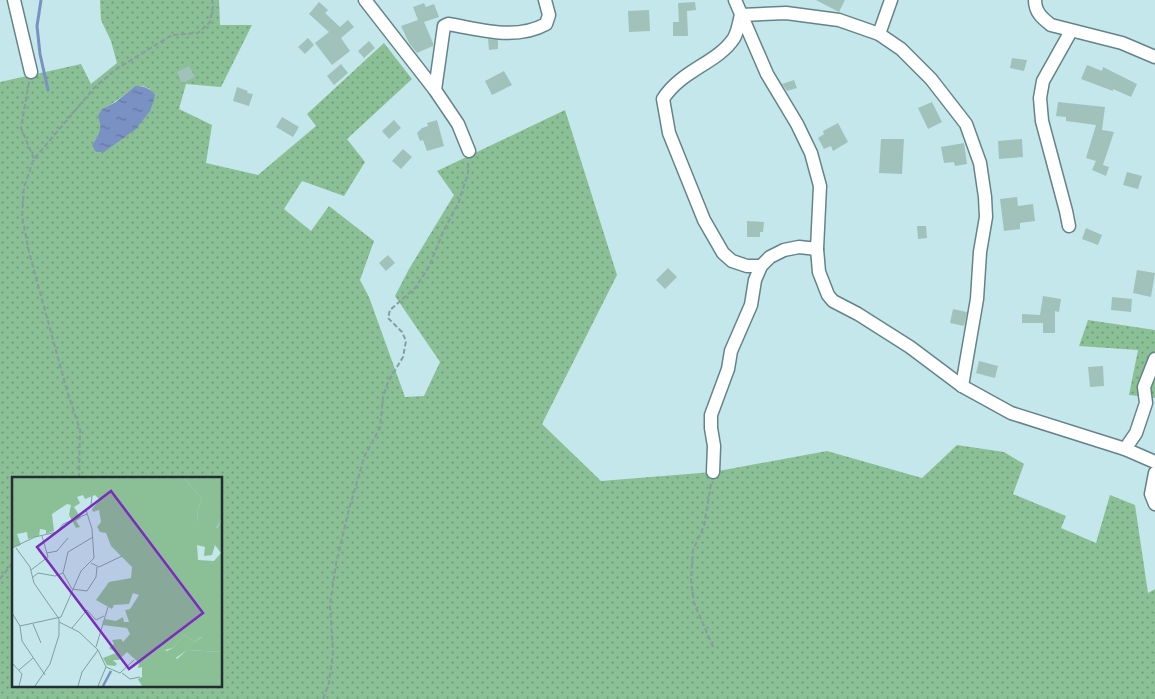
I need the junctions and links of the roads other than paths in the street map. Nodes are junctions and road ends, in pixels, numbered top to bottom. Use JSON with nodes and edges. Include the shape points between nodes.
{"nodes":[{"id":1,"x":14,"y":0,"type":"edge"},
{"id":2,"x":366,"y":0,"type":"edge"},
{"id":3,"x":545,"y":0,"type":"edge"},
{"id":4,"x":735,"y":0,"type":"edge"},
{"id":5,"x":891,"y":0,"type":"edge"},
{"id":6,"x":1035,"y":0,"type":"edge"},
{"id":7,"x":741,"y":15,"type":"junction"},
{"id":8,"x":1071,"y":31,"type":"junction"},
{"id":9,"x":879,"y":34,"type":"junction"},
{"id":10,"x":1155,"y":57,"type":"edge"},
{"id":11,"x":31,"y":72,"type":"road end"},
{"id":12,"x":435,"y":90,"type":"junction"},
{"id":13,"x":469,"y":151,"type":"road end"},
{"id":14,"x":1069,"y":226,"type":"dead end"},
{"id":15,"x":817,"y":249,"type":"junction"},
{"id":16,"x":761,"y":266,"type":"junction"},
{"id":17,"x":1155,"y":359,"type":"edge"},
{"id":18,"x":962,"y":386,"type":"junction"},
{"id":19,"x":1124,"y":450,"type":"junction"},
{"id":20,"x":1155,"y":462,"type":"edge"},
{"id":21,"x":713,"y":472,"type":"road end"},
{"id":22,"x":1155,"y":473,"type":"edge"},
{"id":23,"x":1155,"y":504,"type":"edge"}],
"edges":[{"from":1,"to":11,"type":"street"},
{"from":2,"to":12,"type":"street"},
{"from":3,"to":12,"type":"street","via":[[549,15],[546,24],[535,30],[508,34],[444,26]]},
{"from":4,"to":7,"type":"street"},
{"from":5,"to":9,"type":"street"},
{"from":6,"to":8,"type":"street","via":[[1035,8],[1051,26]]},
{"from":7,"to":9,"type":"street","via":[[786,13],[839,20]]},
{"from":7,"to":15,"type":"street","via":[[767,74],[811,153],[820,186]]},
{"from":7,"to":16,"type":"street","via":[[735,36],[726,47],[669,89],[663,106],[668,133],[704,220],[723,253],[747,266]]},
{"from":8,"to":10,"type":"street","via":[[1122,43]]},
{"from":8,"to":14,"type":"street","via":[[1042,81],[1040,98],[1042,121]]},
{"from":9,"to":18,"type":"street","via":[[901,49],[931,79],[966,124],[980,163],[986,217],[977,299]]},
{"from":12,"to":13,"type":"street","via":[[458,124]]},
{"from":15,"to":16,"type":"street","via":[[799,247],[784,250]]},
{"from":15,"to":18,"type":"street","via":[[819,272],[833,300],[910,347]]},
{"from":16,"to":21,"type":"street","via":[[754,280],[751,305],[731,351],[726,376],[711,416]]},
{"from":17,"to":19,"type":"street","via":[[1144,387],[1146,403],[1136,433]]},
{"from":18,"to":19,"type":"street","via":[[1011,414]]},
{"from":19,"to":20,"type":"street"},
{"from":22,"to":23,"type":"street","via":[[1151,494]]}]}
